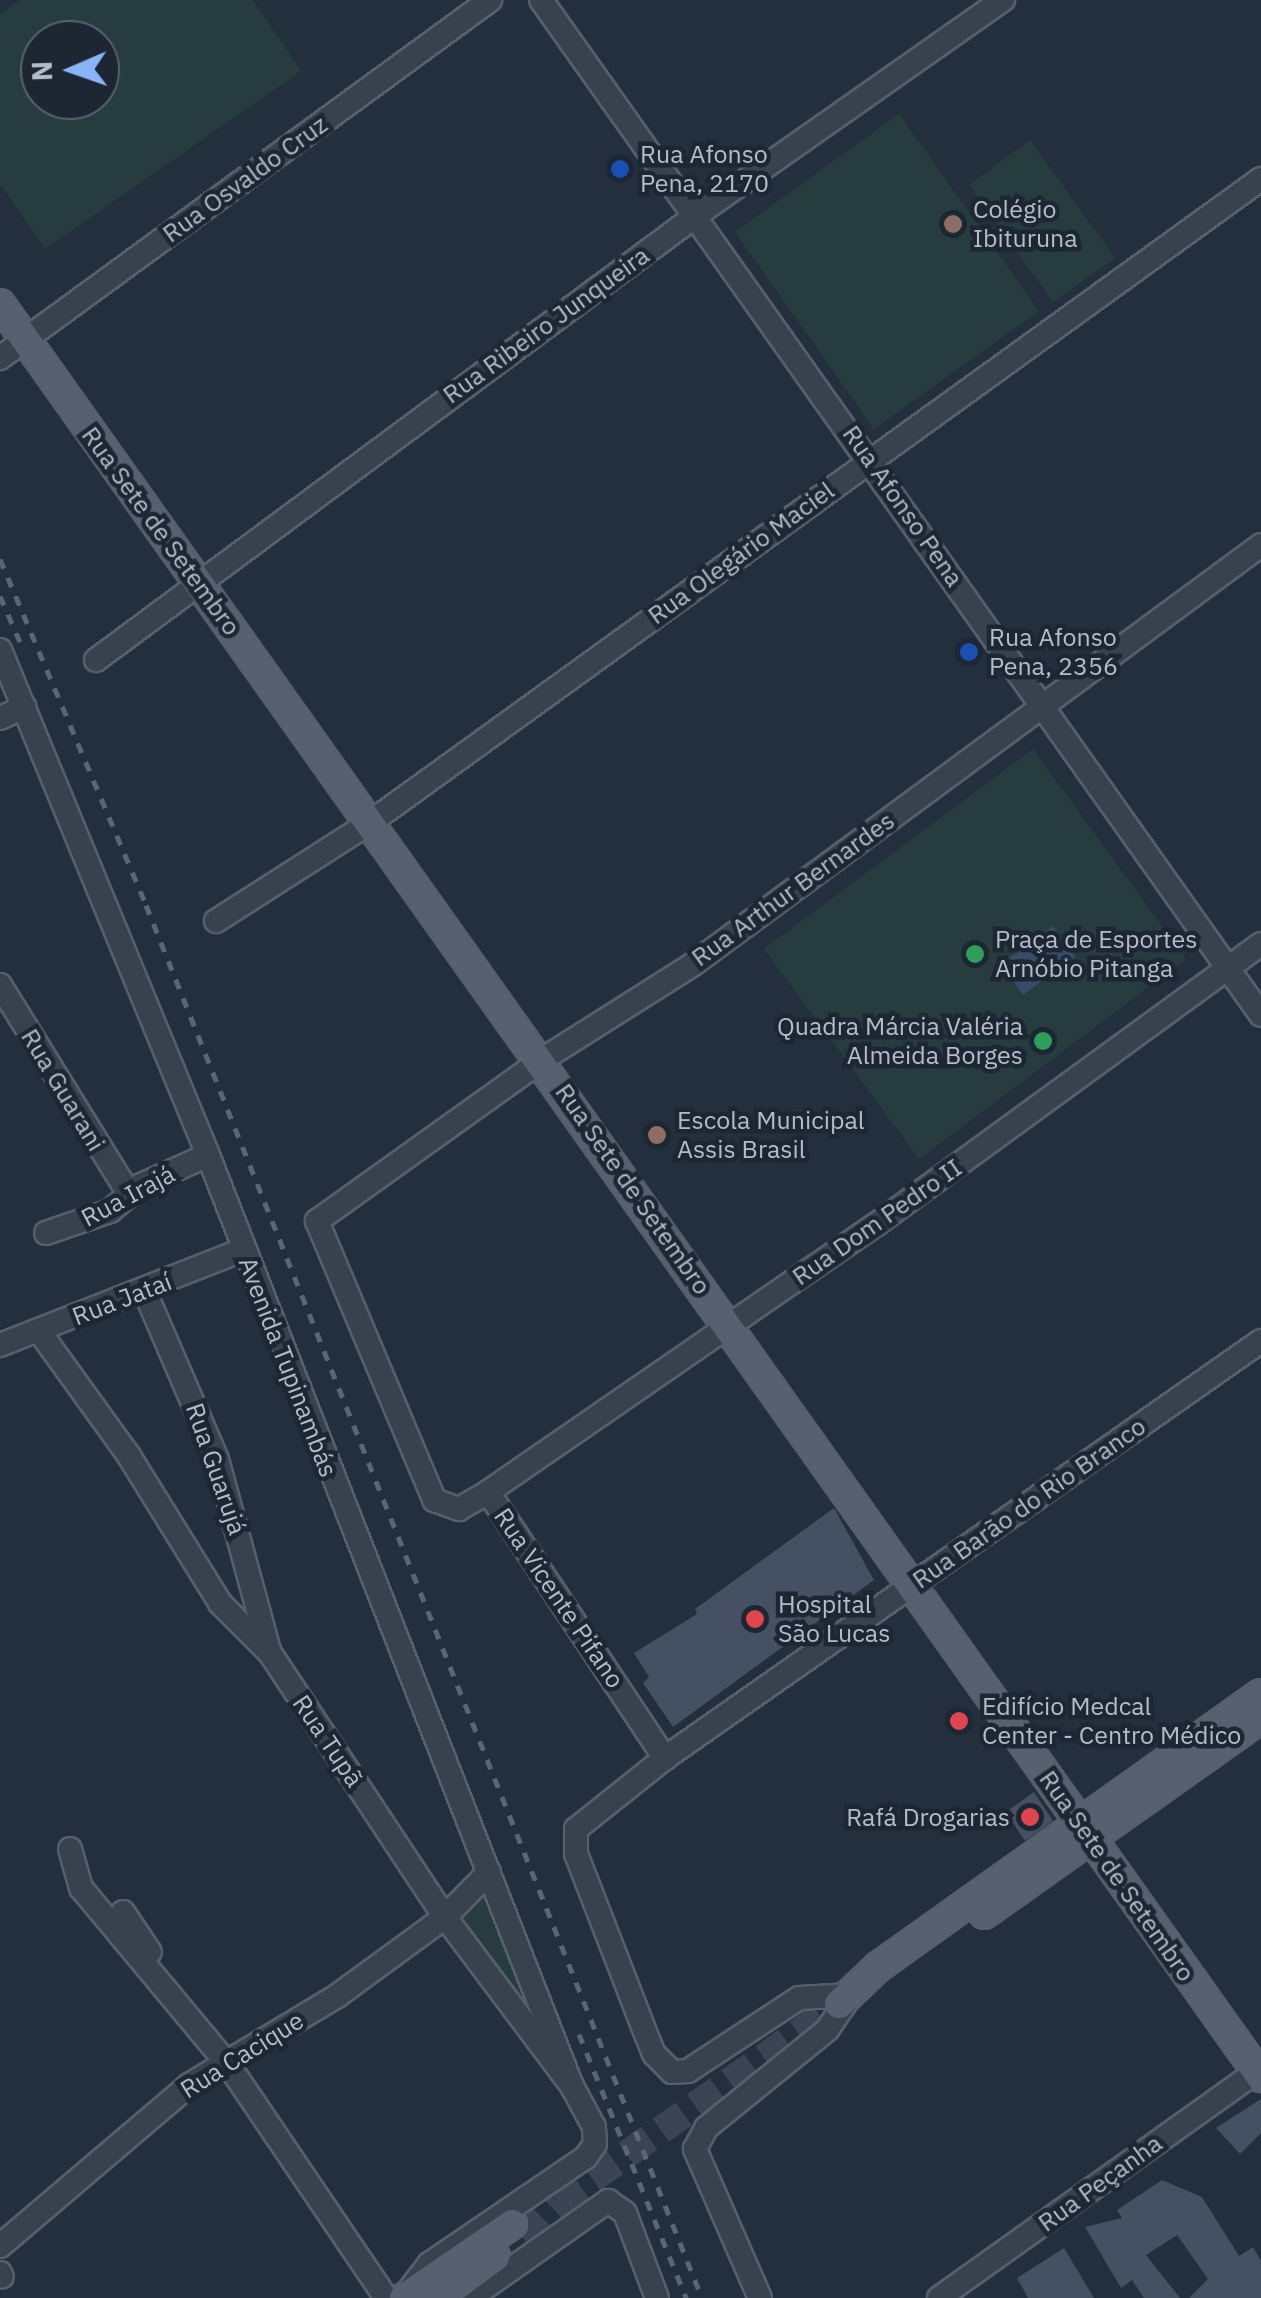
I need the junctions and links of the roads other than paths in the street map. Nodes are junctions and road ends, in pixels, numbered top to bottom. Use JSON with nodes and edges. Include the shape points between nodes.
{"nodes":[{"id":1,"x":490,"y":0,"type":"edge"},
{"id":2,"x":540,"y":0,"type":"edge"},
{"id":3,"x":1003,"y":0,"type":"edge"},
{"id":4,"x":1261,"y":179,"type":"edge"},
{"id":5,"x":698,"y":214,"type":"junction"},
{"id":6,"x":0,"y":304,"type":"edge"},
{"id":7,"x":25,"y":340,"type":"junction"},
{"id":8,"x":0,"y":358,"type":"edge"},
{"id":9,"x":870,"y":460,"type":"junction"},
{"id":10,"x":1261,"y":545,"type":"edge"},
{"id":11,"x":197,"y":581,"type":"junction"},
{"id":12,"x":0,"y":650,"type":"edge"},
{"id":13,"x":96,"y":660,"type":"dead end"},
{"id":14,"x":1042,"y":706,"type":"junction"},
{"id":15,"x":25,"y":707,"type":"junction"},
{"id":16,"x":0,"y":718,"type":"edge"},
{"id":17,"x":371,"y":822,"type":"junction"},
{"id":18,"x":216,"y":921,"type":"dead end"},
{"id":19,"x":1261,"y":944,"type":"edge"},
{"id":20,"x":1230,"y":966,"type":"junction"},
{"id":21,"x":0,"y":985,"type":"edge"},
{"id":22,"x":1261,"y":1015,"type":"edge"},
{"id":23,"x":542,"y":1060,"type":"junction"},
{"id":24,"x":208,"y":1155,"type":"junction"},
{"id":25,"x":129,"y":1194,"type":"junction"},
{"id":26,"x":317,"y":1222,"type":"joint"},
{"id":27,"x":46,"y":1233,"type":"dead end"},
{"id":28,"x":243,"y":1250,"type":"junction"},
{"id":29,"x":144,"y":1292,"type":"junction"},
{"id":30,"x":730,"y":1326,"type":"junction"},
{"id":31,"x":40,"y":1331,"type":"junction"},
{"id":32,"x":1261,"y":1341,"type":"edge"},
{"id":33,"x":0,"y":1344,"type":"edge"},
{"id":34,"x":488,"y":1492,"type":"junction"},
{"id":35,"x":915,"y":1584,"type":"junction"},
{"id":36,"x":270,"y":1653,"type":"junction"},
{"id":37,"x":1261,"y":1694,"type":"edge"},
{"id":38,"x":1261,"y":1718,"type":"edge"},
{"id":39,"x":665,"y":1758,"type":"junction"},
{"id":40,"x":1083,"y":1832,"type":"junction"},
{"id":41,"x":70,"y":1849,"type":"dead end"},
{"id":42,"x":490,"y":1872,"type":"junction"},
{"id":43,"x":123,"y":1912,"type":"dead end"},
{"id":44,"x":445,"y":1917,"type":"junction"},
{"id":45,"x":845,"y":1999,"type":"junction"},
{"id":46,"x":220,"y":2054,"type":"junction"},
{"id":47,"x":1260,"y":2072,"type":"edge"},
{"id":48,"x":572,"y":2086,"type":"junction"},
{"id":49,"x":0,"y":2246,"type":"edge"},
{"id":50,"x":399,"y":2297,"type":"edge"},
{"id":51,"x":440,"y":2298,"type":"edge"},
{"id":52,"x":470,"y":2298,"type":"edge"},
{"id":53,"x":656,"y":2298,"type":"edge"},
{"id":54,"x":760,"y":2298,"type":"edge"},
{"id":55,"x":939,"y":2298,"type":"edge"}],
"edges":[{"from":1,"to":7,"type":"street","name":"Rua Osvaldo Cruz"},
{"from":2,"to":5,"type":"street","name":"Rua Afonso Pena"},
{"from":3,"to":5,"type":"street","name":"Rua Ribeiro Junqueira"},
{"from":4,"to":9,"type":"street","name":"Rua Olegário Maciel"},
{"from":5,"to":9,"type":"street","name":"Rua Afonso Pena"},
{"from":5,"to":11,"type":"street","name":"Rua Ribeiro Junqueira"},
{"from":6,"to":7,"type":"main road","name":"Rua Sete de Setembro"},
{"from":7,"to":8,"type":"street","name":"Rua Osvaldo Cruz"},
{"from":7,"to":11,"type":"main road","name":"Rua Sete de Setembro"},
{"from":9,"to":14,"type":"street","name":"Rua Afonso Pena"},
{"from":9,"to":17,"type":"street","name":"Rua Olegário Maciel"},
{"from":10,"to":14,"type":"street","name":"Rua Arthur Bernardes"},
{"from":11,"to":13,"type":"street","name":"Rua Ribeiro Junqueira"},
{"from":11,"to":17,"type":"main road","name":"Rua Sete de Setembro"},
{"from":12,"to":15,"type":"street","name":"Avenida Tupinambás"},
{"from":14,"to":20,"type":"street","name":"Rua Afonso Pena"},
{"from":14,"to":23,"type":"street","name":"Rua Arthur Bernardes","via":[[692,964]]},
{"from":15,"to":16,"type":"street"},
{"from":15,"to":24,"type":"street","name":"Avenida Tupinambás"},
{"from":17,"to":18,"type":"street","name":"Rua Olegário Maciel"},
{"from":17,"to":23,"type":"main road","name":"Rua Sete de Setembro"},
{"from":19,"to":20,"type":"street","name":"Rua Dom Pedro II"},
{"from":20,"to":22,"type":"street","name":"Rua Afonso Pena"},
{"from":20,"to":30,"type":"street","name":"Rua Dom Pedro II"},
{"from":21,"to":25,"type":"street","name":"Rua Guarani"},
{"from":23,"to":26,"type":"street","name":"Rua Arthur Bernardes"},
{"from":23,"to":30,"type":"main road","name":"Rua Sete de Setembro"},
{"from":24,"to":25,"type":"street","name":"Rua Irajá"},
{"from":24,"to":28,"type":"street","name":"Avenida Tupinambás"},
{"from":25,"to":27,"type":"street","name":"Rua Irajá","via":[[110,1211]]},
{"from":26,"to":34,"type":"street","name":"Rua Vicente Pifano","via":[[434,1500],[452,1510]]},
{"from":28,"to":29,"type":"street","name":"Rua Jataí"},
{"from":28,"to":42,"type":"street","name":"Avenida Tupinambás"},
{"from":29,"to":31,"type":"street","name":"Rua Jataí"},
{"from":29,"to":36,"type":"street","name":"Rua Guarujá","via":[[216,1459]]},
{"from":30,"to":34,"type":"street","name":"Rua Dom Pedro II"},
{"from":30,"to":35,"type":"main road","name":"Rua Sete de Setembro"},
{"from":31,"to":33,"type":"street","name":"Rua Jataí"},
{"from":31,"to":36,"type":"street","name":"Rua Tupã","via":[[129,1456],[220,1603]]},
{"from":32,"to":35,"type":"street","name":"Rua Barão do Rio Branco"},
{"from":34,"to":39,"type":"street","name":"Rua Vicente Pifano"},
{"from":35,"to":39,"type":"street","name":"Rua Barão do Rio Branco"},
{"from":35,"to":40,"type":"main road","name":"Rua Sete de Setembro"},
{"from":36,"to":44,"type":"street","name":"Rua Tupã"},
{"from":37,"to":40,"type":"main road"},
{"from":38,"to":40,"type":"main road"},
{"from":39,"to":45,"type":"street","name":"Rua Barão do Rio Branco","via":[[576,1829],[576,1854],[654,2054],[672,2072],[688,2071],[799,1998]]},
{"from":40,"to":45,"type":"main road","via":[[878,1967]]},
{"from":40,"to":47,"type":"main road","name":"Rua Sete de Setembro"},
{"from":41,"to":46,"type":"street","via":[[81,1888]]},
{"from":42,"to":44,"type":"street","name":"Rua Cacique"},
{"from":42,"to":48,"type":"street","name":"Avenida Tupinambás"},
{"from":43,"to":46,"type":"street","via":[[206,2023]]},
{"from":44,"to":46,"type":"street","name":"Rua Cacique","via":[[337,1996]]},
{"from":44,"to":48,"type":"street","name":"Rua Tupã"},
{"from":45,"to":54,"type":"street","via":[[817,2039],[706,2128],[695,2159]]},
{"from":46,"to":49,"type":"street","name":"Rua Cacique"},
{"from":46,"to":50,"type":"street"},
{"from":47,"to":55,"type":"street","name":"Rua Peçanha"},
{"from":48,"to":50,"type":"street","name":"Rua Tupã","via":[[595,2132],[586,2157],[428,2264]]},
{"from":50,"to":51,"type":"main road","via":[[517,2230]]},
{"from":52,"to":53,"type":"street","via":[[608,2201],[625,2213]]}]}
